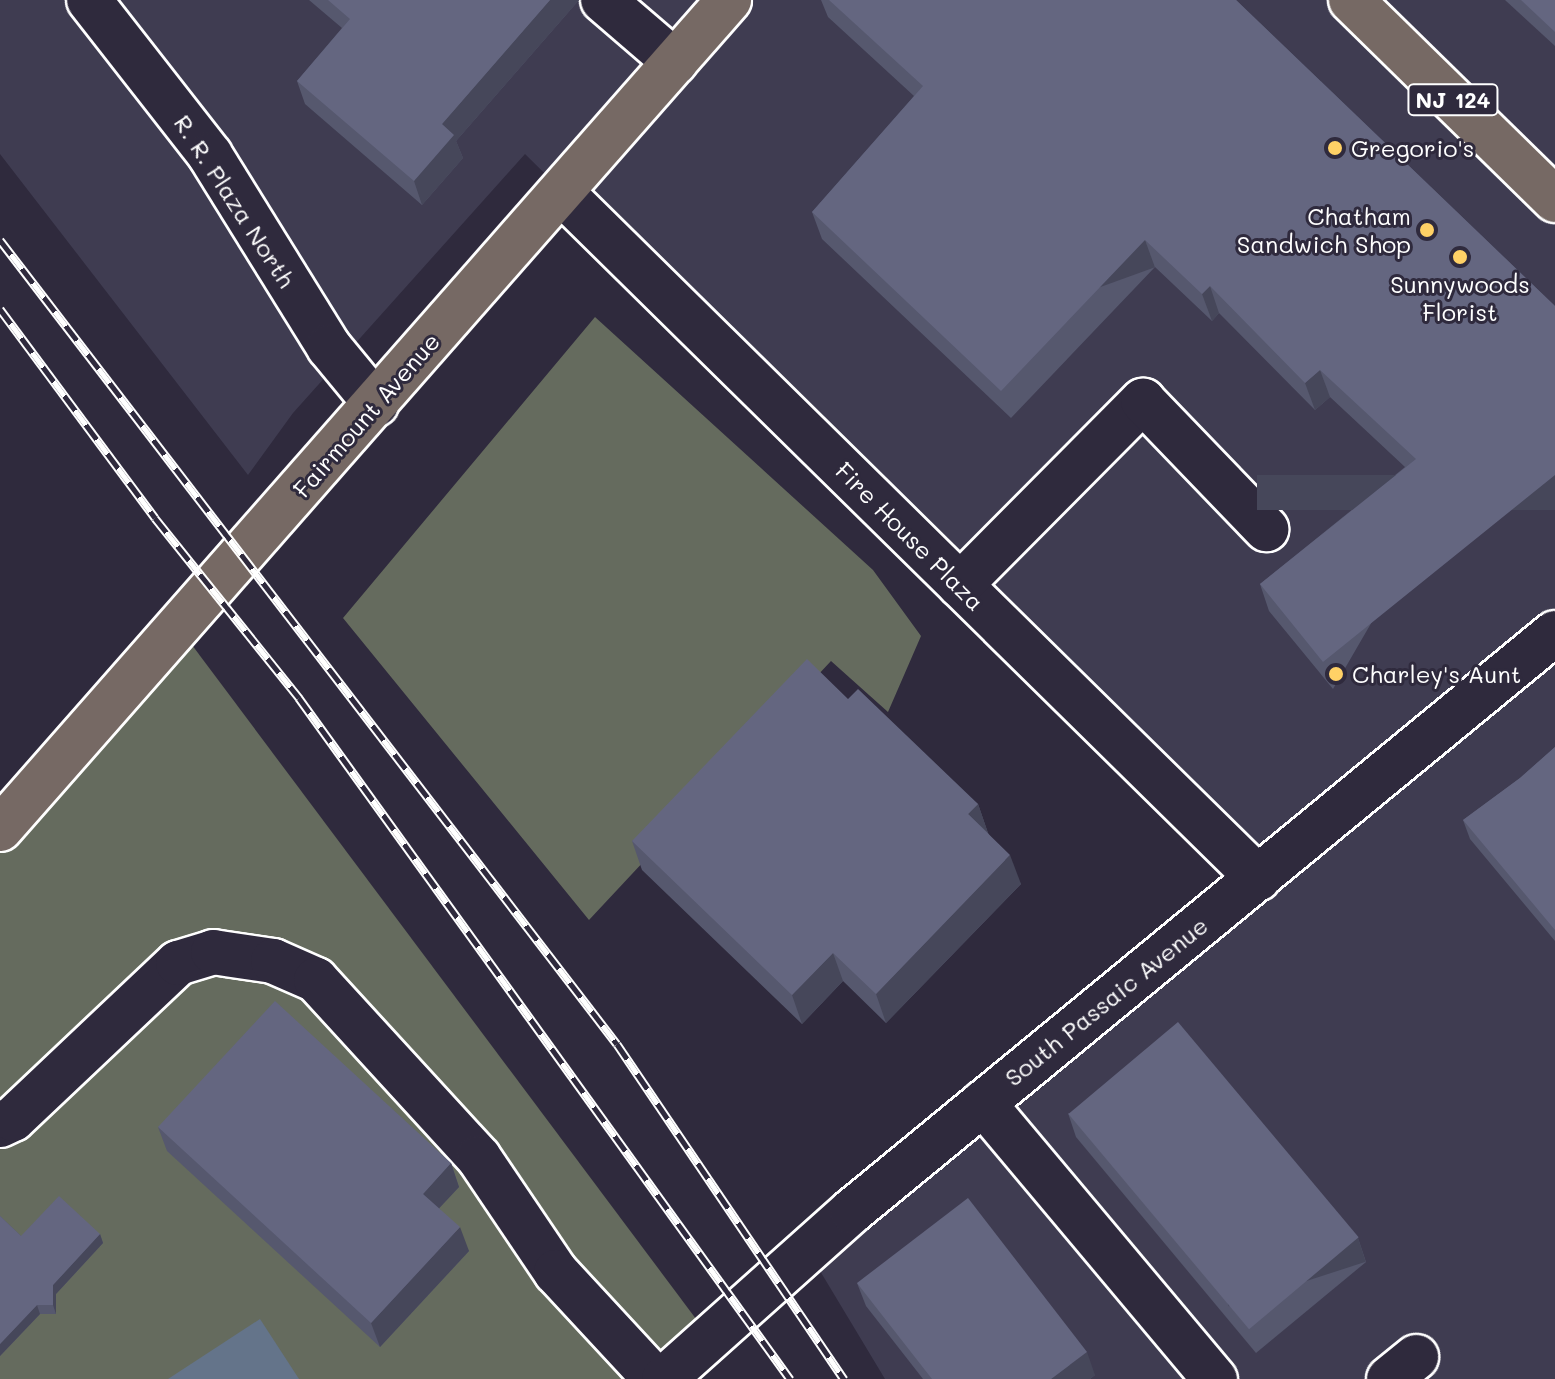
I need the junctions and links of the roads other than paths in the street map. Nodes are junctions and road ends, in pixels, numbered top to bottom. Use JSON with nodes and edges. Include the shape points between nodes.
{"nodes":[{"id":1,"x":89,"y":0,"type":"edge"},
{"id":2,"x":603,"y":0,"type":"edge"},
{"id":3,"x":729,"y":0,"type":"edge"},
{"id":4,"x":1351,"y":0,"type":"edge"},
{"id":5,"x":675,"y":62,"type":"junction"},
{"id":6,"x":562,"y":193,"type":"junction"},
{"id":7,"x":1555,"y":200,"type":"edge"},
{"id":8,"x":376,"y":404,"type":"junction"},
{"id":9,"x":1266,"y":529,"type":"dead end"},
{"id":10,"x":960,"y":585,"type":"junction"},
{"id":11,"x":1555,"y":633,"type":"edge"},
{"id":12,"x":0,"y":829,"type":"edge"},
{"id":13,"x":1258,"y":878,"type":"junction"},
{"id":14,"x":983,"y":1103,"type":"junction"},
{"id":15,"x":0,"y":1125,"type":"edge"},
{"id":16,"x":655,"y":1379,"type":"edge"},
{"id":17,"x":664,"y":1379,"type":"edge"},
{"id":18,"x":1215,"y":1379,"type":"edge"}],
"edges":[{"from":1,"to":8,"type":"street","name":"R. R. Plaza North","via":[[210,155],[329,347]]},
{"from":2,"to":5,"type":"street"},
{"from":3,"to":5,"type":"main road","name":"Fairmount Avenue"},
{"from":4,"to":7,"type":"main road","number":"NJ 124"},
{"from":5,"to":6,"type":"main road","name":"Fairmount Avenue"},
{"from":6,"to":8,"type":"main road","name":"Fairmount Avenue"},
{"from":6,"to":10,"type":"street","name":"Fire House Plaza"},
{"from":8,"to":12,"type":"main road","name":"Fairmount Avenue"},
{"from":9,"to":10,"type":"street","via":[[1143,401]]},
{"from":10,"to":13,"type":"street","name":"Fire House Plaza"},
{"from":11,"to":13,"type":"street","name":"South Passaic Avenue"},
{"from":13,"to":14,"type":"street","name":"South Passaic Avenue"},
{"from":14,"to":17,"type":"street","name":"South Passaic Avenue"},
{"from":14,"to":18,"type":"street"},
{"from":15,"to":16,"type":"street","via":[[13,1119],[178,963],[213,952],[273,961],[316,980],[468,1147],[556,1272]]}]}
